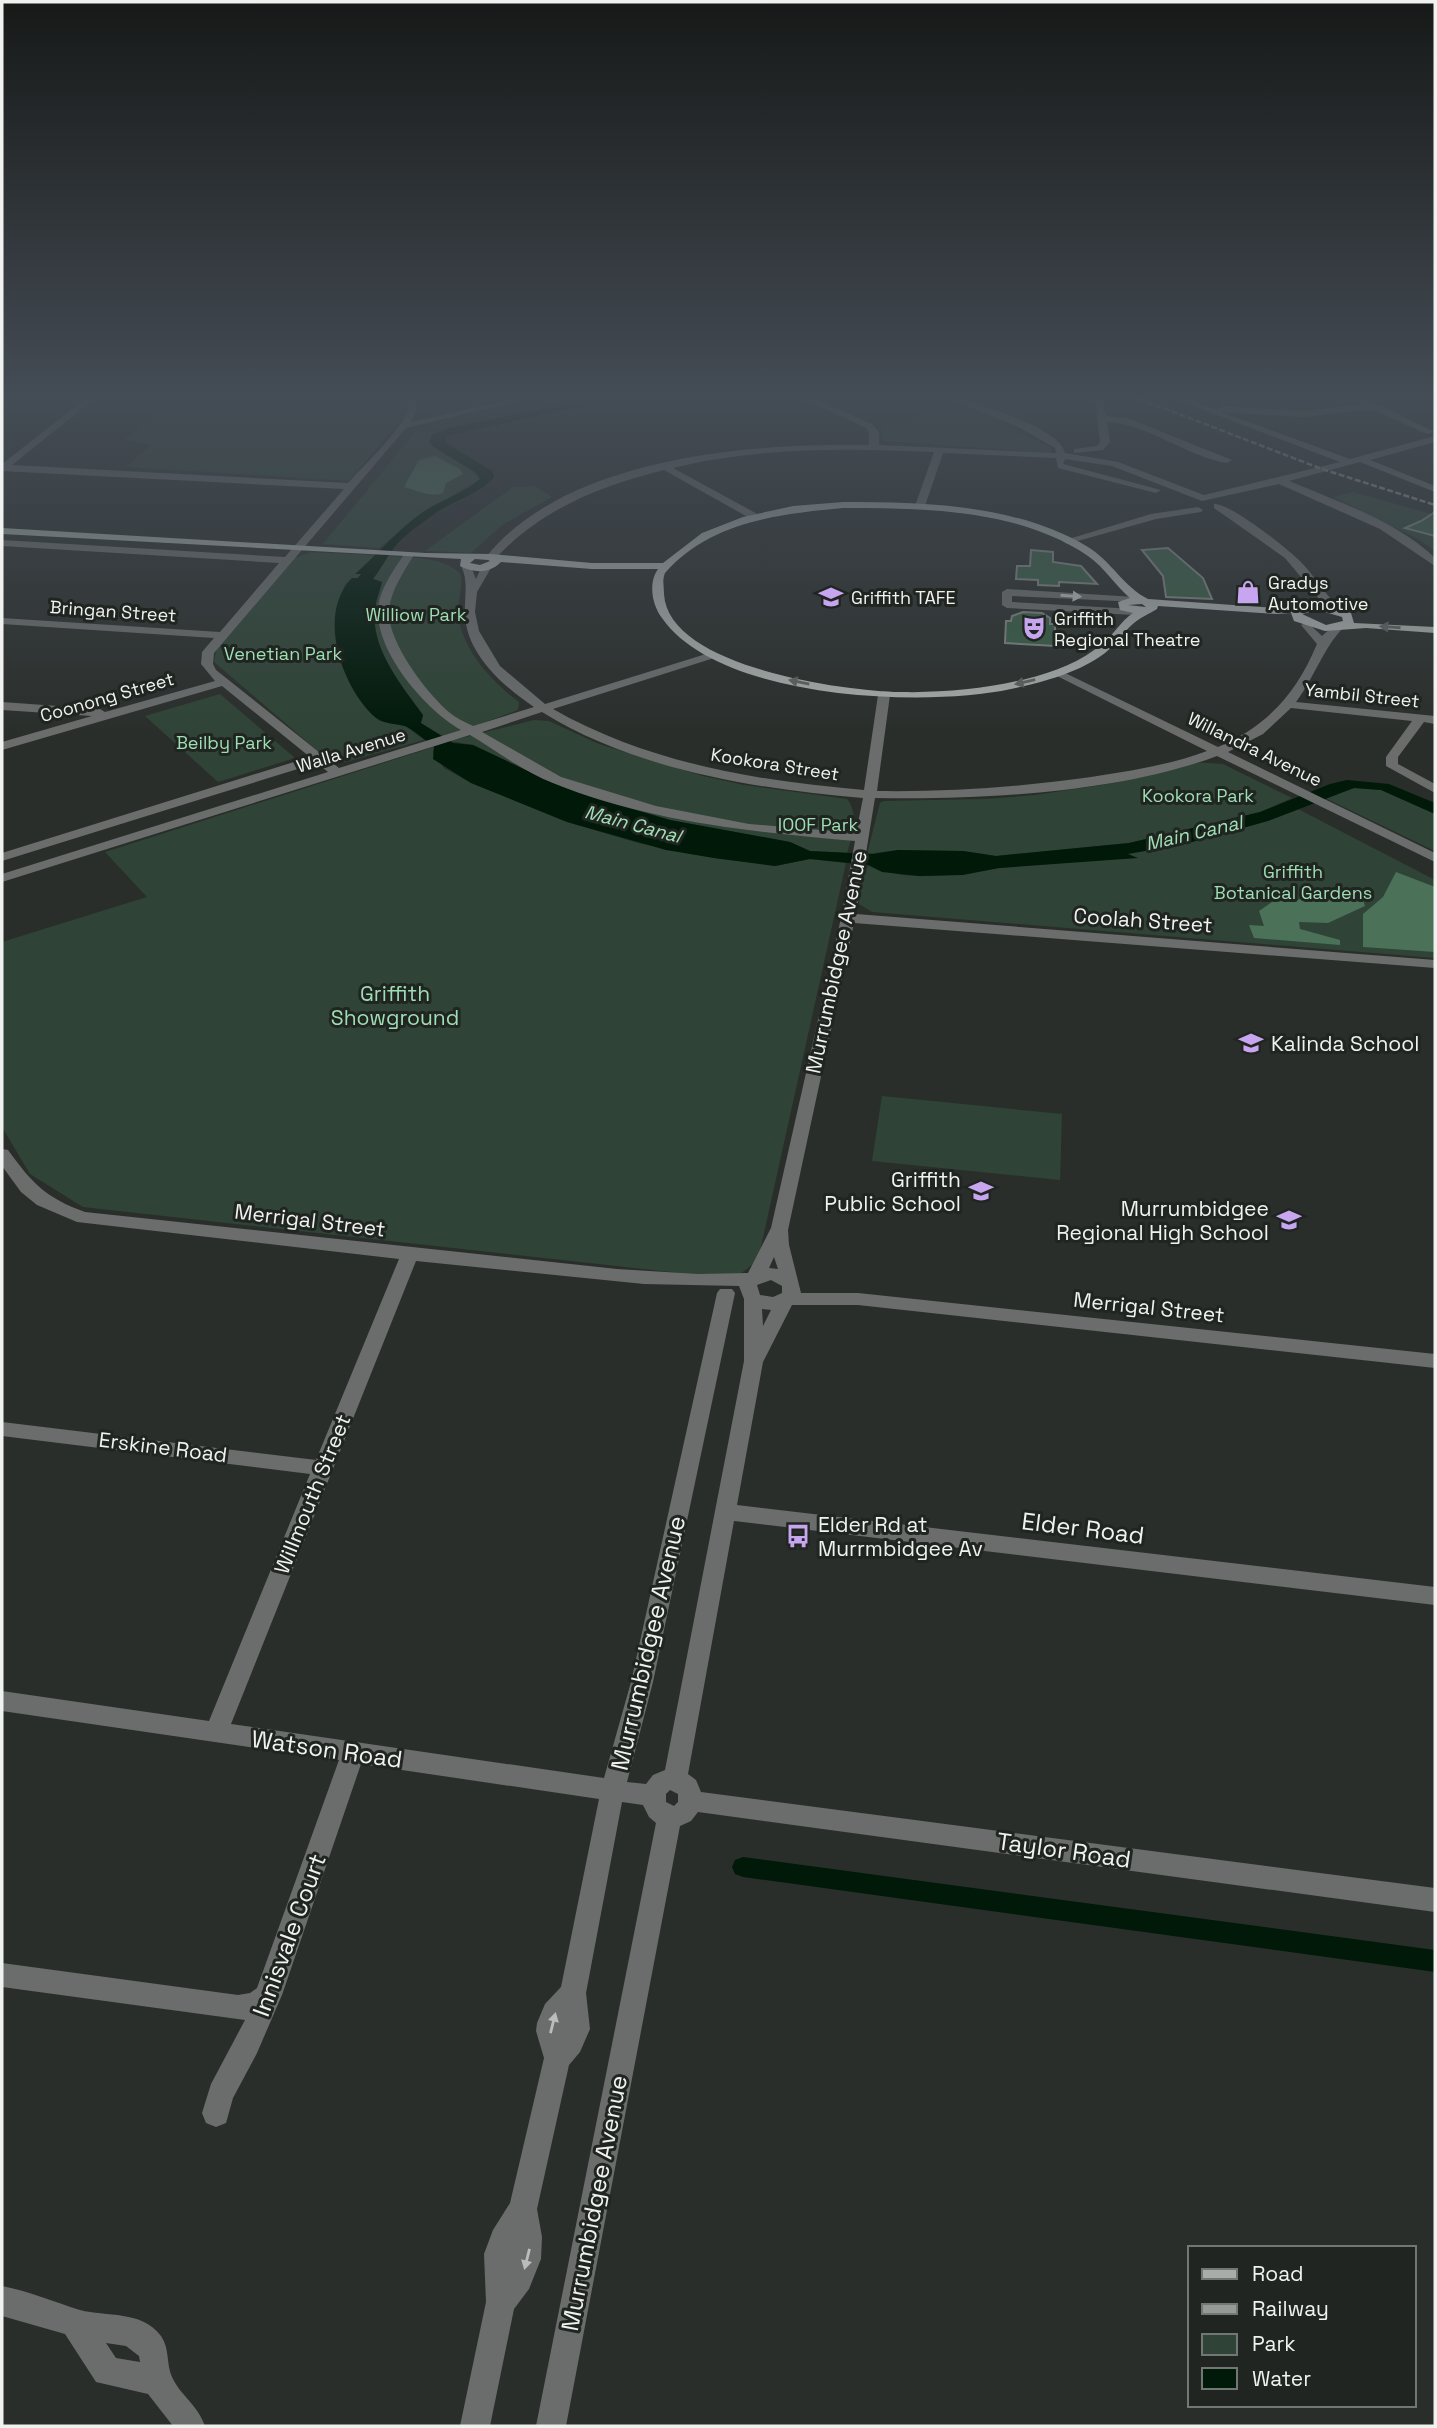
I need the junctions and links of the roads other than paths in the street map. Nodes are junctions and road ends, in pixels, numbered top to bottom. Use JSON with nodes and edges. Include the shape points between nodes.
{"nodes":[{"id":1,"x":329,"y":509,"type":"edge"},
{"id":2,"x":550,"y":509,"type":"edge"},
{"id":3,"x":743,"y":509,"type":"edge"},
{"id":4,"x":809,"y":509,"type":"edge"},
{"id":5,"x":941,"y":509,"type":"edge"},
{"id":6,"x":1168,"y":509,"type":"edge"},
{"id":7,"x":1182,"y":509,"type":"edge"},
{"id":8,"x":1213,"y":509,"type":"edge"},
{"id":9,"x":1223,"y":509,"type":"edge"},
{"id":10,"x":1342,"y":509,"type":"edge"},
{"id":11,"x":1155,"y":516,"type":"junction"},
{"id":12,"x":757,"y":517,"type":"junction"},
{"id":13,"x":1247,"y":527,"type":"junction"},
{"id":14,"x":2,"y":531,"type":"edge"},
{"id":15,"x":512,"y":535,"type":"junction"},
{"id":16,"x":1067,"y":541,"type":"junction"},
{"id":17,"x":2,"y":543,"type":"edge"},
{"id":18,"x":297,"y":549,"type":"junction"},
{"id":19,"x":402,"y":555,"type":"junction"},
{"id":20,"x":426,"y":556,"type":"junction"},
{"id":21,"x":476,"y":556,"type":"junction"},
{"id":22,"x":286,"y":560,"type":"junction"},
{"id":23,"x":489,"y":562,"type":"junction"},
{"id":24,"x":1435,"y":563,"type":"edge"},
{"id":25,"x":465,"y":565,"type":"junction"},
{"id":26,"x":592,"y":566,"type":"junction"},
{"id":27,"x":667,"y":566,"type":"junction"},
{"id":28,"x":657,"y":584,"type":"junction"},
{"id":29,"x":1313,"y":589,"type":"junction"},
{"id":30,"x":472,"y":591,"type":"junction"},
{"id":31,"x":1142,"y":607,"type":"junction"},
{"id":32,"x":1303,"y":608,"type":"junction"},
{"id":33,"x":1338,"y":610,"type":"junction"},
{"id":34,"x":1219,"y":611,"type":"junction"},
{"id":35,"x":1435,"y":618,"type":"edge"},
{"id":36,"x":2,"y":621,"type":"edge"},
{"id":37,"x":1305,"y":623,"type":"junction"},
{"id":38,"x":1340,"y":626,"type":"junction"},
{"id":39,"x":1435,"y":630,"type":"edge"},
{"id":40,"x":221,"y":635,"type":"junction"},
{"id":41,"x":1323,"y":644,"type":"junction"},
{"id":42,"x":710,"y":656,"type":"junction"},
{"id":43,"x":1057,"y":673,"type":"junction"},
{"id":44,"x":223,"y":682,"type":"junction"},
{"id":45,"x":884,"y":695,"type":"junction"},
{"id":46,"x":1286,"y":704,"type":"junction"},
{"id":47,"x":2,"y":706,"type":"edge"},
{"id":48,"x":542,"y":709,"type":"junction"},
{"id":49,"x":111,"y":714,"type":"junction"},
{"id":50,"x":1420,"y":719,"type":"junction"},
{"id":51,"x":1435,"y":720,"type":"edge"},
{"id":52,"x":471,"y":731,"type":"junction"},
{"id":53,"x":2,"y":746,"type":"edge"},
{"id":54,"x":1204,"y":746,"type":"junction"},
{"id":55,"x":1216,"y":752,"type":"junction"},
{"id":56,"x":318,"y":759,"type":"junction"},
{"id":57,"x":337,"y":773,"type":"junction"},
{"id":58,"x":1076,"y":783,"type":"junction"},
{"id":59,"x":1435,"y":789,"type":"edge"},
{"id":60,"x":869,"y":795,"type":"junction"},
{"id":61,"x":860,"y":844,"type":"junction"},
{"id":62,"x":2,"y":857,"type":"edge"},
{"id":63,"x":1435,"y":858,"type":"edge"},
{"id":64,"x":2,"y":878,"type":"edge"},
{"id":65,"x":848,"y":918,"type":"junction"},
{"id":66,"x":1435,"y":964,"type":"edge"},
{"id":67,"x":2,"y":1154,"type":"edge"},
{"id":68,"x":780,"y":1228,"type":"junction"},
{"id":69,"x":409,"y":1255,"type":"junction"},
{"id":70,"x":638,"y":1276,"type":"junction"},
{"id":71,"x":753,"y":1288,"type":"junction"},
{"id":72,"x":789,"y":1292,"type":"junction"},
{"id":73,"x":726,"y":1293,"type":"junction"},
{"id":74,"x":754,"y":1361,"type":"junction"},
{"id":75,"x":1435,"y":1361,"type":"edge"},
{"id":76,"x":2,"y":1429,"type":"edge"},
{"id":77,"x":323,"y":1468,"type":"junction"},
{"id":78,"x":725,"y":1512,"type":"junction"},
{"id":79,"x":1435,"y":1596,"type":"edge"},
{"id":80,"x":2,"y":1701,"type":"edge"},
{"id":81,"x":216,"y":1733,"type":"junction"},
{"id":82,"x":353,"y":1754,"type":"junction"},
{"id":83,"x":612,"y":1789,"type":"junction"},
{"id":84,"x":672,"y":1804,"type":"junction"},
{"id":85,"x":1435,"y":1899,"type":"edge"},
{"id":86,"x":2,"y":1975,"type":"edge"},
{"id":87,"x":269,"y":1995,"type":"junction"},
{"id":88,"x":216,"y":2113,"type":"dead end"},
{"id":89,"x":2,"y":2301,"type":"edge"},
{"id":90,"x":75,"y":2323,"type":"junction"},
{"id":91,"x":157,"y":2381,"type":"junction"},
{"id":92,"x":190,"y":2426,"type":"edge"},
{"id":93,"x":475,"y":2426,"type":"edge"},
{"id":94,"x":551,"y":2426,"type":"edge"}],
"edges":[{"from":1,"to":18,"type":"street"},
{"from":2,"to":15,"type":"street"},
{"from":3,"to":12,"type":"street"},
{"from":4,"to":12,"type":"main road"},
{"from":5,"to":16,"type":"main road","via":[[1008,520]]},
{"from":6,"to":11,"type":"street"},
{"from":7,"to":11,"type":"street"},
{"from":8,"to":13,"type":"street"},
{"from":9,"to":13,"type":"street"},
{"from":10,"to":24,"type":"street","via":[[1394,533]]},
{"from":11,"to":16,"type":"street"},
{"from":12,"to":27,"type":"main road","via":[[700,539]]},
{"from":13,"to":29,"type":"street","via":[[1296,564]]},
{"from":14,"to":18,"type":"main road"},
{"from":15,"to":21,"type":"street"},
{"from":15,"to":23,"type":"street"},
{"from":16,"to":31,"type":"main road","via":[[1097,557]]},
{"from":17,"to":22,"type":"street"},
{"from":18,"to":19,"type":"main road"},
{"from":18,"to":22,"type":"street"},
{"from":19,"to":20,"type":"main road"},
{"from":19,"to":52,"type":"street","via":[[383,610],[391,645],[421,691],[446,716]]},
{"from":20,"to":21,"type":"main road"},
{"from":20,"to":25,"type":"main road"},
{"from":21,"to":23,"type":"main road"},
{"from":21,"to":25,"type":"main road","via":[[466,559]]},
{"from":22,"to":40,"type":"street"},
{"from":23,"to":25,"type":"main road"},
{"from":23,"to":26,"type":"main road"},
{"from":23,"to":30,"type":"street"},
{"from":25,"to":30,"type":"street","name":"Kookora Street","via":[[471,572]]},
{"from":26,"to":27,"type":"main road"},
{"from":26,"to":28,"type":"main road"},
{"from":27,"to":28,"type":"main road"},
{"from":28,"to":42,"type":"main road","via":[[657,597],[669,624]]},
{"from":29,"to":32,"type":"street","via":[[1312,599]]},
{"from":29,"to":33,"type":"street"},
{"from":30,"to":48,"type":"street","name":"Kookora Street","via":[[469,615],[485,657]]},
{"from":31,"to":31,"type":"street","one_way":true,"via":[[1007,605],[1007,592]]},
{"from":31,"to":34,"type":"main road"},
{"from":31,"to":43,"type":"main road","via":[[1097,654]]},
{"from":32,"to":33,"type":"main road"},
{"from":32,"to":34,"type":"main road"},
{"from":32,"to":37,"type":"main road","via":[[1296,614]]},
{"from":33,"to":35,"type":"main road"},
{"from":33,"to":38,"type":"main road","via":[[1349,620]]},
{"from":34,"to":37,"type":"main road"},
{"from":36,"to":40,"type":"street","name":"Bringan Street"},
{"from":37,"to":38,"type":"main road"},
{"from":37,"to":41,"type":"street"},
{"from":39,"to":38,"type":"main road","one_way":true},
{"from":38,"to":41,"type":"street","name":"Kookora Street"},
{"from":40,"to":44,"type":"street","via":[[208,652],[207,664]]},
{"from":41,"to":46,"type":"street","name":"Kookora Street","via":[[1313,669]]},
{"from":45,"to":42,"type":"main road","one_way":true,"via":[[807,684]]},
{"from":42,"to":48,"type":"street","name":"Walla Avenue"},
{"from":43,"to":45,"type":"main road","one_way":true,"via":[[959,693]]},
{"from":43,"to":54,"type":"street","name":"Willandra Avenue"},
{"from":44,"to":49,"type":"street","name":"Coonong Street"},
{"from":44,"to":56,"type":"street"},
{"from":45,"to":60,"type":"street","name":"Murrumbidgee Avenue"},
{"from":46,"to":50,"type":"street","name":"Yambil Street"},
{"from":46,"to":54,"type":"street","name":"Kookora Street"},
{"from":46,"to":55,"type":"street","name":"Kookora Street","via":[[1258,732]]},
{"from":47,"to":49,"type":"street"},
{"from":48,"to":52,"type":"street","name":"Walla Avenue"},
{"from":48,"to":60,"type":"street","name":"Kookora Street","via":[[682,766],[758,783]]},
{"from":49,"to":53,"type":"street","name":"Coonong Street"},
{"from":50,"to":51,"type":"street","name":"Yambil Street"},
{"from":50,"to":59,"type":"street","via":[[1392,757],[1392,766]]},
{"from":52,"to":57,"type":"street","name":"Walla Avenue"},
{"from":52,"to":61,"type":"street","via":[[556,780],[654,810]]},
{"from":54,"to":55,"type":"street","name":"Willandra Avenue"},
{"from":54,"to":58,"type":"street","name":"Kookora Street"},
{"from":55,"to":58,"type":"street","name":"Kookora Street"},
{"from":55,"to":63,"type":"street","name":"Willandra Avenue"},
{"from":56,"to":57,"type":"street"},
{"from":56,"to":62,"type":"street","name":"Walla Avenue"},
{"from":57,"to":64,"type":"street","name":"Walla Avenue"},
{"from":58,"to":60,"type":"street","name":"Kookora Street","via":[[968,794]]},
{"from":60,"to":61,"type":"street","name":"Murrumbidgee Avenue"},
{"from":61,"to":65,"type":"street","name":"Murrumbidgee Avenue"},
{"from":65,"to":66,"type":"street","name":"Coolah Street"},
{"from":65,"to":68,"type":"street","name":"Murrumbidgee Avenue"},
{"from":67,"to":69,"type":"street","name":"Merrigal Street","via":[[27,1191],[50,1207],[83,1218]]},
{"from":68,"to":71,"type":"street","name":"Murrumbidgee Avenue"},
{"from":68,"to":72,"type":"street","name":"Murrumbidgee Avenue"},
{"from":69,"to":70,"type":"street","name":"Merrigal Street"},
{"from":69,"to":77,"type":"street","name":"Willmouth Street"},
{"from":70,"to":71,"type":"street","name":"Merrigal Street","via":[[720,1281]]},
{"from":70,"to":73,"type":"street","name":"Merrigal Street"},
{"from":71,"to":72,"type":"street","via":[[772,1304]]},
{"from":71,"to":72,"type":"street","via":[[774,1274]]},
{"from":71,"to":73,"type":"street","name":"Merrigal Street"},
{"from":71,"to":74,"type":"street","name":"Murrumbidgee Avenue"},
{"from":72,"to":74,"type":"street","name":"Murrumbidgee Avenue"},
{"from":72,"to":75,"type":"street","name":"Merrigal Street"},
{"from":73,"to":83,"type":"street","name":"Murrumbidgee Avenue","via":[[642,1682]]},
{"from":74,"to":78,"type":"street","name":"Murrumbidgee Avenue"},
{"from":76,"to":77,"type":"street","name":"Erskine Road"},
{"from":77,"to":81,"type":"street","name":"Willmouth Street"},
{"from":78,"to":79,"type":"street","name":"Elder Road"},
{"from":78,"to":84,"type":"street","name":"Murrumbidgee Avenue","via":[[675,1780],[687,1785]]},
{"from":80,"to":81,"type":"street","name":"Watson Road"},
{"from":81,"to":82,"type":"street","name":"Watson Road"},
{"from":82,"to":83,"type":"street","name":"Watson Road"},
{"from":82,"to":87,"type":"street","name":"Innisvale Court"},
{"from":83,"to":84,"type":"street","name":"Watson Road"},
{"from":83,"to":93,"type":"street","name":"Murrumbidgee Avenue","via":[[573,1993],[578,2014],[576,2037],[557,2058],[523,2210],[530,2256],[516,2285],[501,2302]]},
{"from":84,"to":85,"type":"street","name":"Taylor Road"},
{"from":84,"to":94,"type":"street","name":"Murrumbidgee Avenue"},
{"from":86,"to":87,"type":"street","via":[[238,2007],[256,2005]]},
{"from":87,"to":88,"type":"street","name":"Innisvale Court"},
{"from":89,"to":90,"type":"street","via":[[51,2311]]},
{"from":90,"to":91,"type":"street","via":[[107,2371]]},
{"from":90,"to":91,"type":"street","via":[[125,2328],[149,2344]]},
{"from":91,"to":92,"type":"street"}]}
